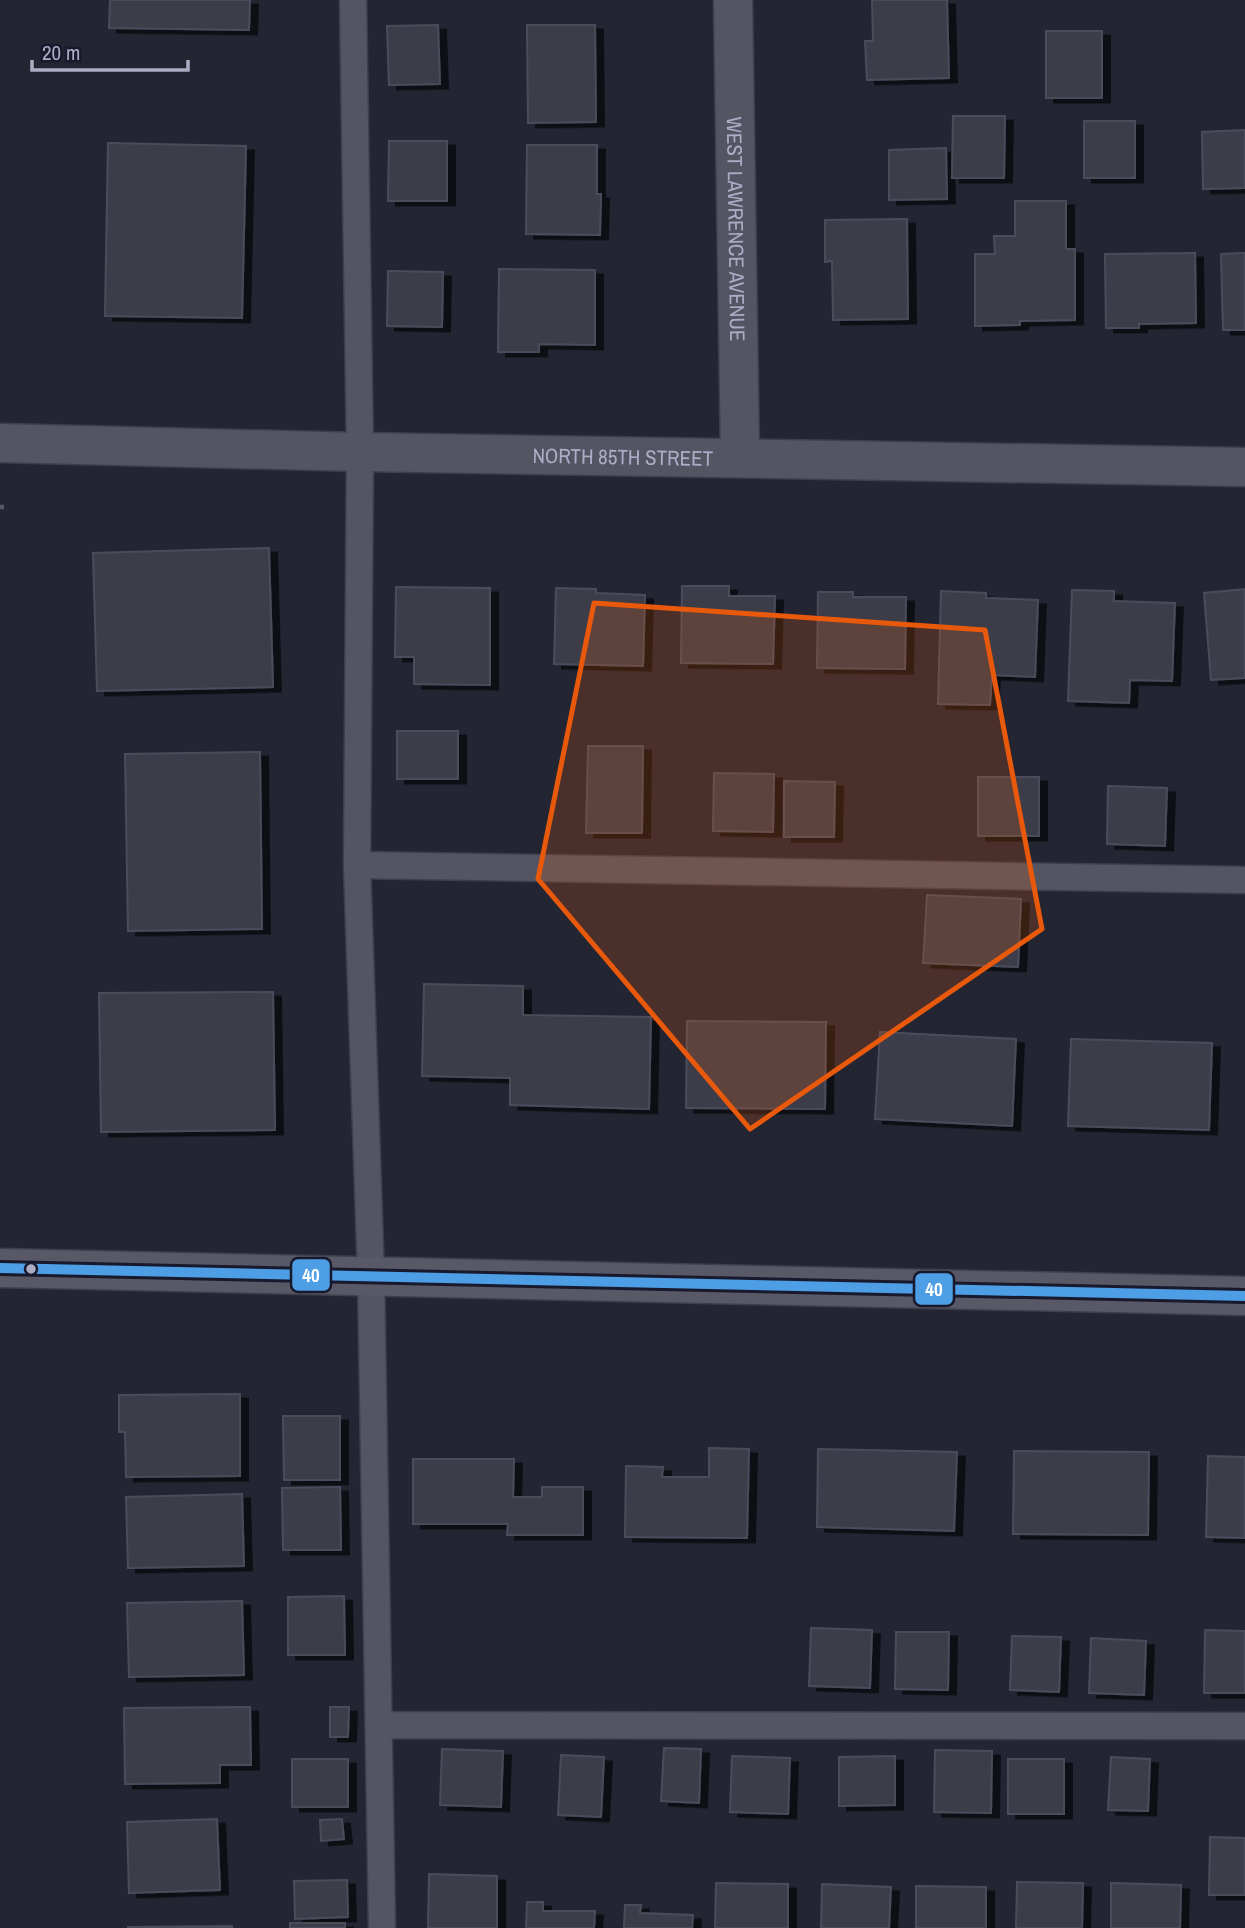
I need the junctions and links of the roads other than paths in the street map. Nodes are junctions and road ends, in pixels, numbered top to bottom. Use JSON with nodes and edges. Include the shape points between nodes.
{"nodes":[{"id":1,"x":353,"y":0,"type":"edge"},
{"id":2,"x":733,"y":0,"type":"edge"},
{"id":3,"x":0,"y":443,"type":"edge"},
{"id":4,"x":360,"y":452,"type":"junction"},
{"id":5,"x":740,"y":457,"type":"junction"},
{"id":6,"x":1245,"y":467,"type":"edge"},
{"id":7,"x":357,"y":865,"type":"junction"},
{"id":8,"x":1245,"y":880,"type":"edge"},
{"id":9,"x":0,"y":1269,"type":"edge"},
{"id":10,"x":371,"y":1276,"type":"junction"},
{"id":11,"x":1245,"y":1296,"type":"edge"},
{"id":12,"x":379,"y":1725,"type":"junction"},
{"id":13,"x":1245,"y":1726,"type":"edge"},
{"id":14,"x":382,"y":1928,"type":"edge"}],
"edges":[{"from":1,"to":4,"type":"lane"},
{"from":2,"to":5,"type":"street","name":"WEST LAWRENCE AVENUE"},
{"from":3,"to":4,"type":"street","name":"NORTH 85TH STREET"},
{"from":4,"to":5,"type":"street","name":"NORTH 85TH STREET"},
{"from":4,"to":7,"type":"lane"},
{"from":5,"to":6,"type":"street","name":"NORTH 85TH STREET"},
{"from":7,"to":8,"type":"lane"},
{"from":7,"to":10,"type":"lane"},
{"from":9,"to":10,"type":"street"},
{"from":10,"to":11,"type":"street"},
{"from":10,"to":12,"type":"lane"},
{"from":12,"to":13,"type":"lane"},
{"from":12,"to":14,"type":"lane"}]}
